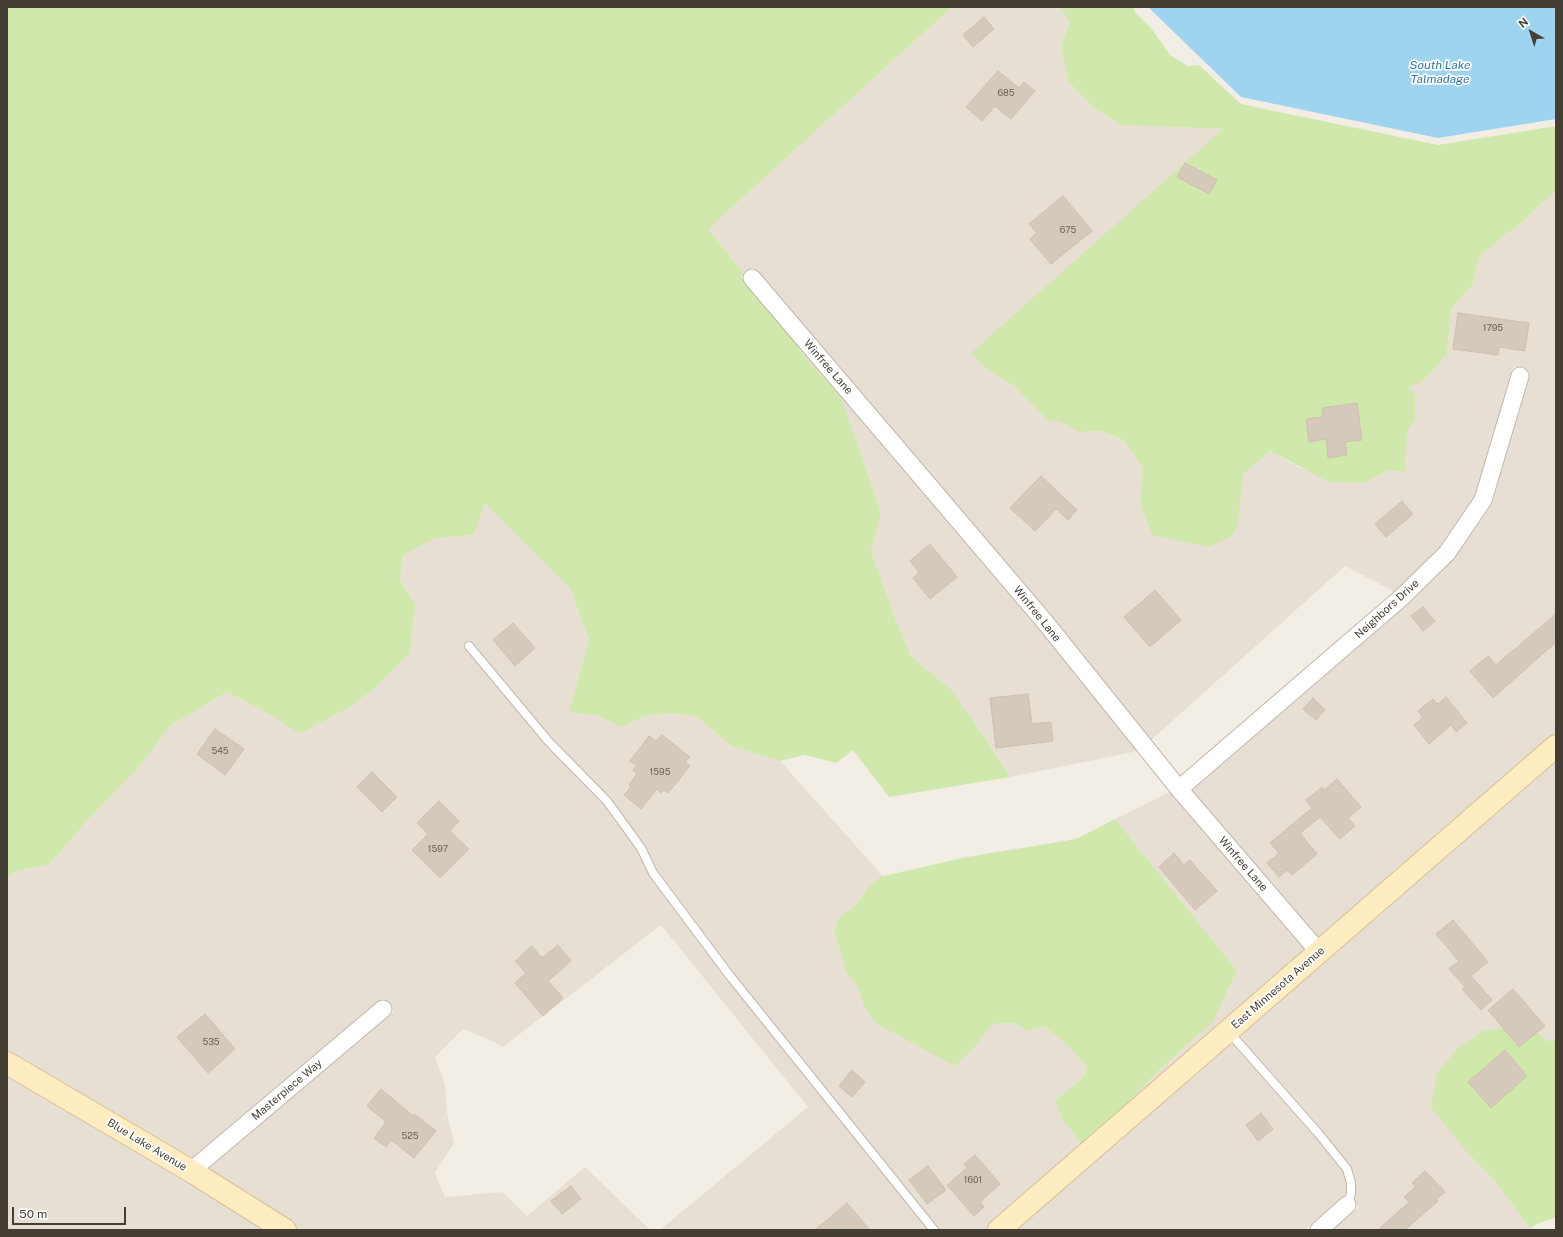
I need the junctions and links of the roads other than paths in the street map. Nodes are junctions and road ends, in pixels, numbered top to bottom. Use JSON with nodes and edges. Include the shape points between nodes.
{"nodes":[{"id":1,"x":752,"y":278,"type":"dead end"},
{"id":2,"x":1520,"y":376,"type":"dead end"},
{"id":3,"x":469,"y":646,"type":"dead end"},
{"id":4,"x":1556,"y":746,"type":"edge"},
{"id":5,"x":1179,"y":789,"type":"junction"},
{"id":6,"x":1319,"y":952,"type":"junction"},
{"id":7,"x":383,"y":1009,"type":"dead end"},
{"id":8,"x":1228,"y":1031,"type":"junction"},
{"id":9,"x":7,"y":1063,"type":"edge"},
{"id":10,"x":191,"y":1172,"type":"junction"},
{"id":11,"x":1347,"y":1205,"type":"joint"},
{"id":12,"x":285,"y":1230,"type":"edge"},
{"id":13,"x":934,"y":1230,"type":"edge"},
{"id":14,"x":1000,"y":1230,"type":"edge"},
{"id":15,"x":1319,"y":1230,"type":"edge"}],
"edges":[{"from":1,"to":5,"type":"street","name":"Winfree Lane","via":[[1045,622]]},
{"from":2,"to":5,"type":"street","name":"Neighbors Drive","via":[[1483,500],[1447,553],[1402,597]]},
{"from":3,"to":13,"type":"lane","via":[[549,742],[607,801],[641,848],[653,873],[730,976]]},
{"from":4,"to":6,"type":"street","name":"East Minnesota Avenue"},
{"from":5,"to":6,"type":"street","name":"Winfree Lane"},
{"from":6,"to":8,"type":"street","name":"East Minnesota Avenue"},
{"from":7,"to":10,"type":"street","name":"Masterpiece Way"},
{"from":8,"to":11,"type":"lane","via":[[1347,1169],[1351,1183]]},
{"from":8,"to":14,"type":"street","name":"East Minnesota Avenue"},
{"from":9,"to":10,"type":"street","name":"Blue Lake Avenue"},
{"from":10,"to":12,"type":"street","name":"Blue Lake Avenue"},
{"from":11,"to":15,"type":"street"}]}
